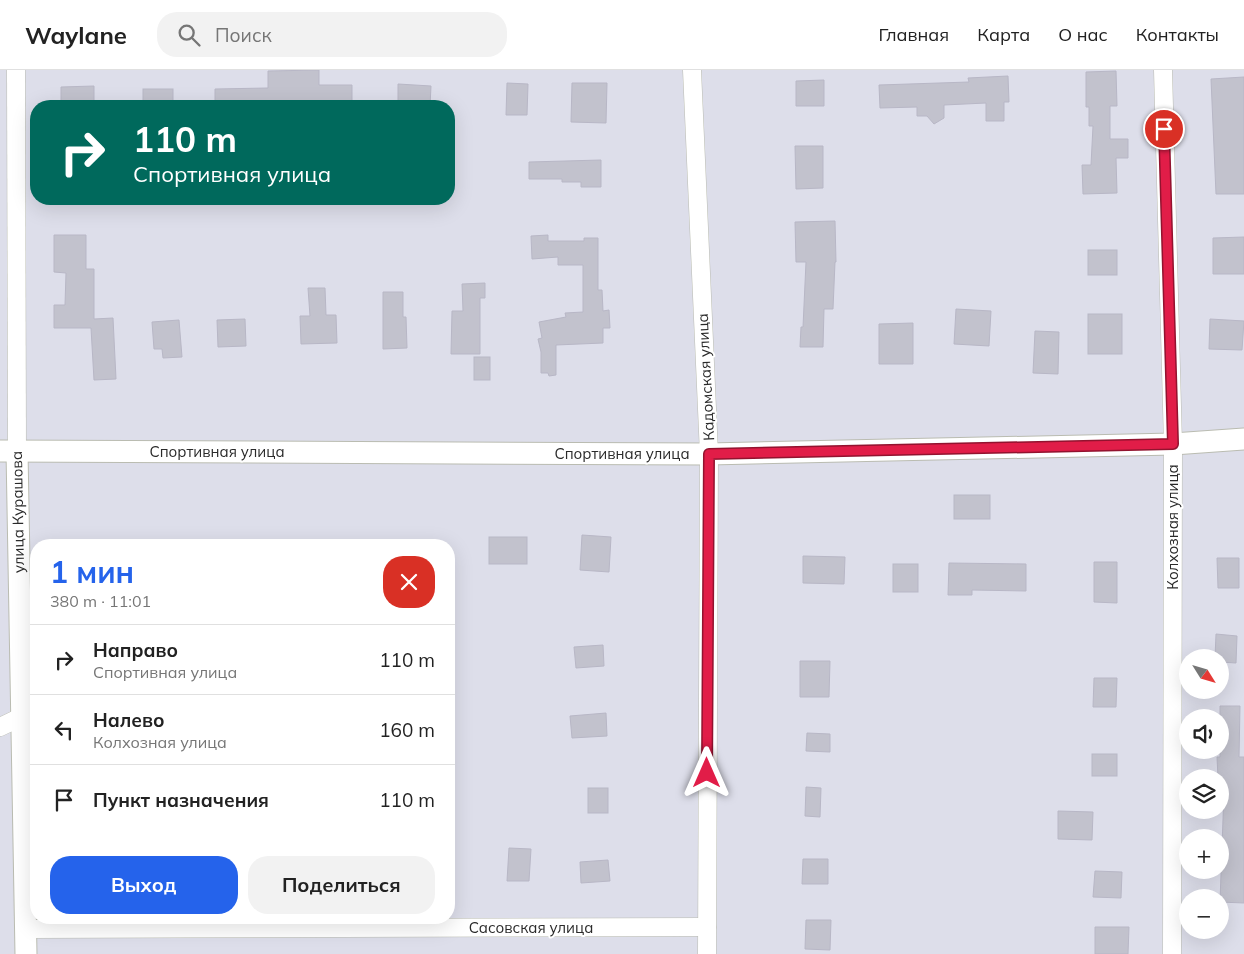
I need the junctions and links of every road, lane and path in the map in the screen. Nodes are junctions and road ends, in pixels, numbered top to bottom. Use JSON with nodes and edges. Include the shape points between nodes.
{"nodes":[{"id":1,"x":16,"y":70,"type":"edge"},
{"id":2,"x":692,"y":70,"type":"edge"},
{"id":3,"x":1163,"y":70,"type":"edge"},
{"id":4,"x":1244,"y":439,"type":"edge"},
{"id":5,"x":1173,"y":444,"type":"junction"},
{"id":6,"x":9,"y":451,"type":"edge"},
{"id":7,"x":709,"y":454,"type":"junction"},
{"id":8,"x":22,"y":717,"type":"junction"},
{"id":9,"x":0,"y":727,"type":"edge"},
{"id":10,"x":707,"y":927,"type":"junction"},
{"id":11,"x":26,"y":929,"type":"junction"},
{"id":12,"x":26,"y":954,"type":"edge"},
{"id":13,"x":707,"y":954,"type":"edge"},
{"id":14,"x":1172,"y":954,"type":"edge"}],
"edges":[{"from":1,"to":6,"type":"street","name":"улица Курашова"},
{"from":2,"to":7,"type":"street","name":"Кадомская улица"},
{"from":3,"to":5,"type":"street","name":"Колхозная улица"},
{"from":4,"to":5,"type":"street","name":"Спортивная улица"},
{"from":5,"to":7,"type":"street","name":"Спортивная улица"},
{"from":5,"to":14,"type":"street","name":"Колхозная улица"},
{"from":6,"to":7,"type":"street","name":"Спортивная улица"},
{"from":6,"to":8,"type":"street","name":"улица Курашова"},
{"from":7,"to":10,"type":"street","name":"Кадомская улица"},
{"from":8,"to":9,"type":"street"},
{"from":8,"to":11,"type":"street","name":"улица Курашова"},
{"from":10,"to":11,"type":"street","name":"Сасовская улица"},
{"from":10,"to":13,"type":"street","name":"Кадомская улица"},
{"from":11,"to":12,"type":"street","name":"улица Курашова"}]}
